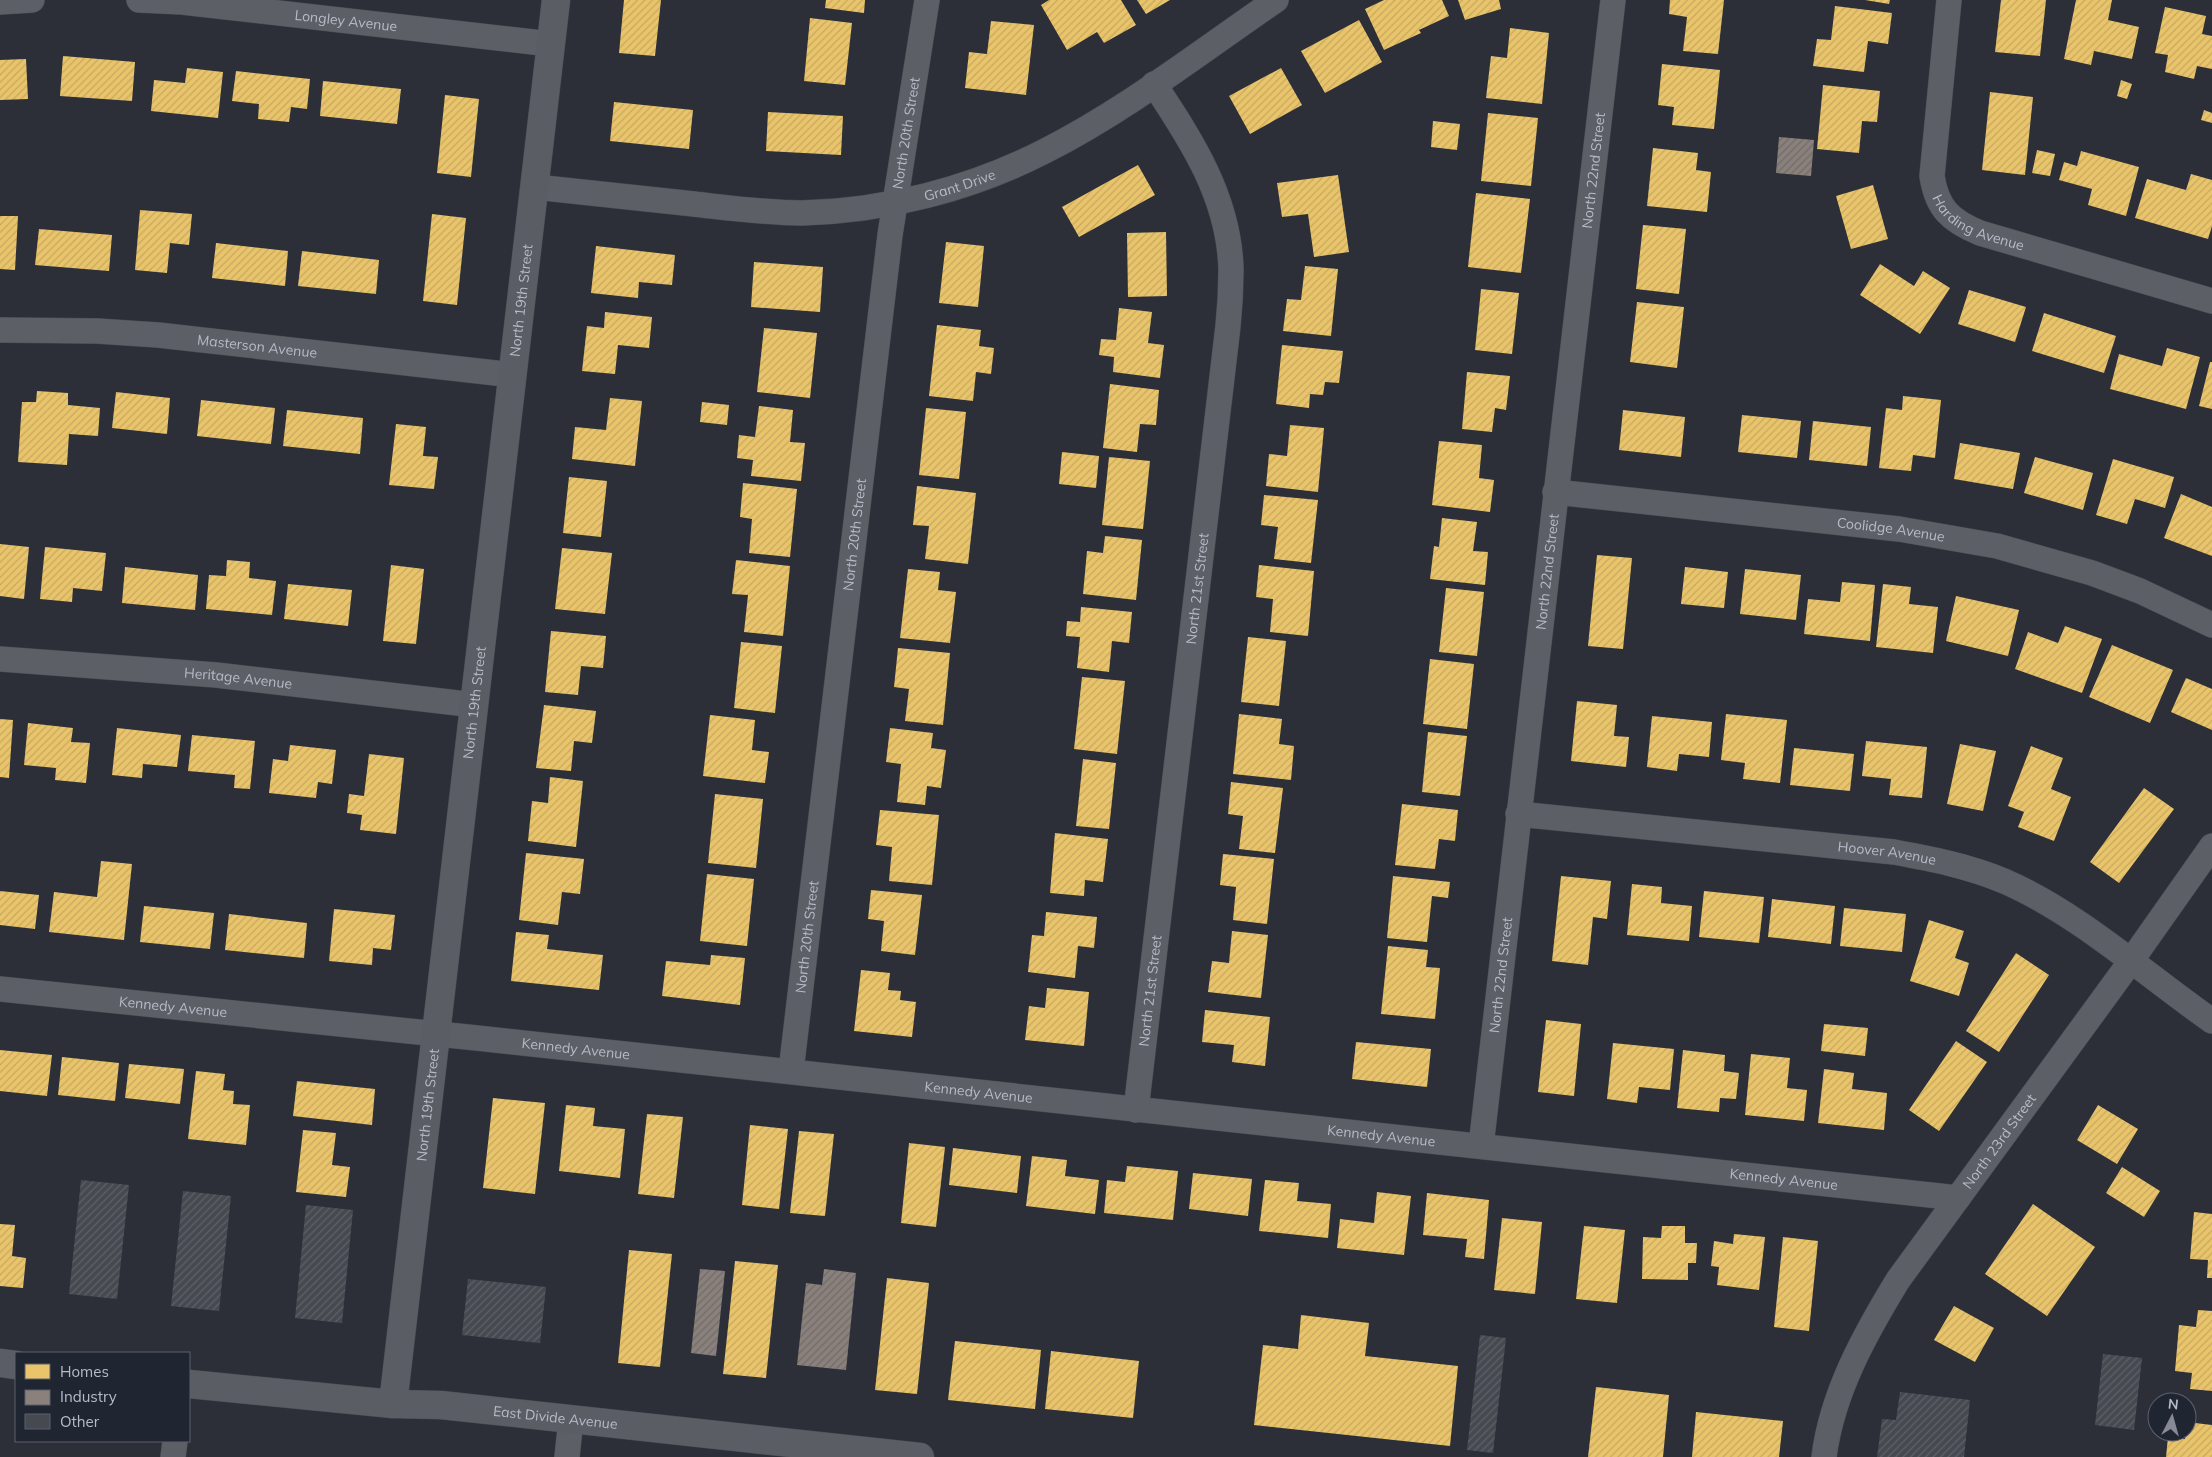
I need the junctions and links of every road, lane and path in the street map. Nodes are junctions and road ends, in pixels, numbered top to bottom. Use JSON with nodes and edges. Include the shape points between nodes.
{"nodes":[{"id":1,"x":32,"y":0,"type":"edge"},
{"id":2,"x":139,"y":0,"type":"edge"},
{"id":3,"x":556,"y":0,"type":"edge"},
{"id":4,"x":927,"y":0,"type":"edge"},
{"id":5,"x":1276,"y":0,"type":"edge"},
{"id":6,"x":1613,"y":0,"type":"edge"},
{"id":7,"x":1949,"y":0,"type":"edge"},
{"id":8,"x":0,"y":2,"type":"edge"},
{"id":9,"x":551,"y":44,"type":"junction"},
{"id":10,"x":1154,"y":84,"type":"junction"},
{"id":11,"x":534,"y":187,"type":"junction"},
{"id":12,"x":894,"y":202,"type":"junction"},
{"id":13,"x":2212,"y":301,"type":"edge"},
{"id":14,"x":0,"y":330,"type":"edge"},
{"id":15,"x":513,"y":375,"type":"junction"},
{"id":16,"x":1555,"y":492,"type":"junction"},
{"id":17,"x":2212,"y":625,"type":"edge"},
{"id":18,"x":0,"y":659,"type":"edge"},
{"id":19,"x":475,"y":705,"type":"junction"},
{"id":20,"x":1518,"y":814,"type":"junction"},
{"id":21,"x":2212,"y":846,"type":"edge"},
{"id":22,"x":2131,"y":961,"type":"junction"},
{"id":23,"x":0,"y":989,"type":"edge"},
{"id":24,"x":2212,"y":1021,"type":"edge"},
{"id":25,"x":437,"y":1033,"type":"junction"},
{"id":26,"x":791,"y":1071,"type":"junction"},
{"id":27,"x":1136,"y":1110,"type":"junction"},
{"id":28,"x":1481,"y":1146,"type":"junction"},
{"id":29,"x":1958,"y":1198,"type":"junction"},
{"id":30,"x":0,"y":1363,"type":"edge"},
{"id":31,"x":15,"y":1364,"type":"edge"},
{"id":32,"x":190,"y":1384,"type":"edge"},
{"id":33,"x":393,"y":1404,"type":"junction"},
{"id":34,"x":571,"y":1419,"type":"junction"},
{"id":35,"x":175,"y":1442,"type":"edge"},
{"id":36,"x":173,"y":1457,"type":"edge"},
{"id":37,"x":567,"y":1457,"type":"edge"},
{"id":38,"x":920,"y":1457,"type":"edge"},
{"id":39,"x":1824,"y":1457,"type":"edge"}],
"edges":[{"from":1,"to":8,"type":"street"},
{"from":2,"to":9,"type":"street","name":"Longley Avenue","via":[[182,2]]},
{"from":3,"to":9,"type":"street","name":"North 19th Street"},
{"from":4,"to":12,"type":"street","name":"North 20th Street"},
{"from":5,"to":10,"type":"street","name":"Grant Drive"},
{"from":6,"to":16,"type":"street","name":"North 22nd Street"},
{"from":7,"to":13,"type":"street","name":"Harding Avenue","via":[[1932,160],[1934,191],[1940,205],[1951,217],[1980,233]]},
{"from":9,"to":11,"type":"street","name":"North 19th Street"},
{"from":10,"to":12,"type":"street","name":"Grant Drive","via":[[1072,137],[1016,165],[956,187]]},
{"from":10,"to":27,"type":"street","name":"North 21st Street","via":[[1190,137],[1213,185],[1228,238],[1231,278],[1226,346]]},
{"from":11,"to":12,"type":"street","name":"Grant Drive","via":[[771,212],[861,209]]},
{"from":11,"to":15,"type":"street","name":"North 19th Street"},
{"from":12,"to":26,"type":"street","name":"North 20th Street"},
{"from":14,"to":15,"type":"street","name":"Masterson Avenue","via":[[158,335]]},
{"from":15,"to":19,"type":"street","name":"North 19th Street"},
{"from":16,"to":17,"type":"street","name":"Coolidge Avenue","via":[[1900,529],[1998,546],[2092,573],[2140,591]]},
{"from":16,"to":20,"type":"street","name":"North 22nd Street"},
{"from":18,"to":19,"type":"street","name":"Heritage Avenue","via":[[216,675]]},
{"from":19,"to":25,"type":"street","name":"North 19th Street"},
{"from":20,"to":22,"type":"street","name":"Hoover Avenue","via":[[1894,852],[1949,863],[2032,895]]},
{"from":20,"to":28,"type":"street","name":"North 22nd Street"},
{"from":21,"to":22,"type":"street","name":"North 23rd Street"},
{"from":22,"to":24,"type":"street","name":"Hoover Avenue"},
{"from":22,"to":29,"type":"street","name":"North 23rd Street"},
{"from":23,"to":25,"type":"street","name":"Kennedy Avenue"},
{"from":25,"to":26,"type":"street","name":"Kennedy Avenue"},
{"from":25,"to":33,"type":"street","name":"North 19th Street"},
{"from":26,"to":27,"type":"street","name":"Kennedy Avenue"},
{"from":27,"to":28,"type":"street","name":"Kennedy Avenue"},
{"from":28,"to":29,"type":"street","name":"Kennedy Avenue"},
{"from":29,"to":39,"type":"street","name":"North 23rd Street","via":[[1898,1280],[1864,1338],[1839,1397]]},
{"from":30,"to":31,"type":"street"},
{"from":32,"to":33,"type":"street","name":"East Divide Avenue"},
{"from":33,"to":34,"type":"street","name":"East Divide Avenue","via":[[441,1405]]},
{"from":34,"to":37,"type":"street"},
{"from":34,"to":38,"type":"street","name":"East Divide Avenue"},
{"from":35,"to":36,"type":"street"}]}
